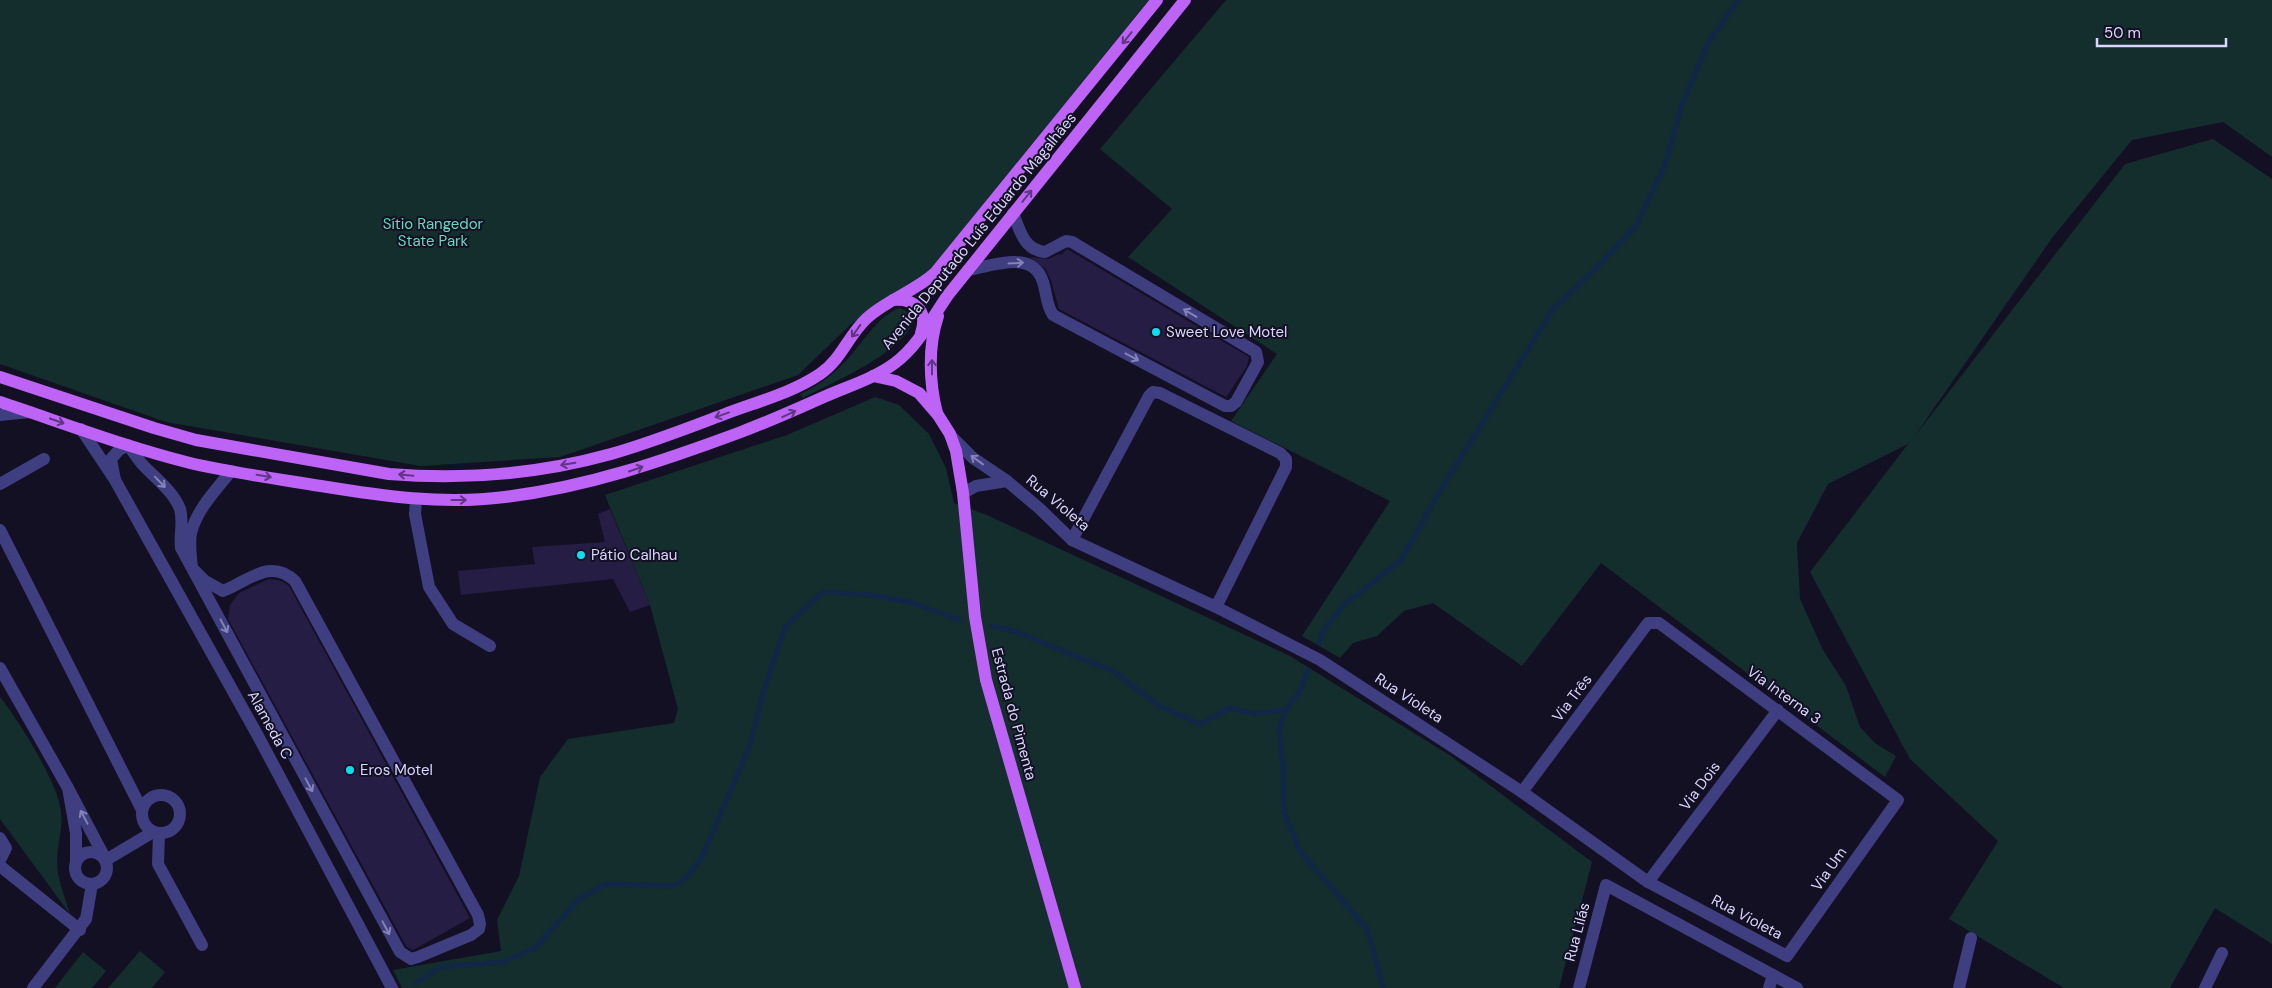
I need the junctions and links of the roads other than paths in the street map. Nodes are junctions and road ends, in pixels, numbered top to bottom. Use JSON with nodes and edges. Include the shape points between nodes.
{"nodes":[{"id":1,"x":1157,"y":0,"type":"edge"},
{"id":2,"x":1185,"y":0,"type":"edge"},
{"id":3,"x":1013,"y":213,"type":"junction"},
{"id":4,"x":968,"y":270,"type":"junction"},
{"id":5,"x":893,"y":300,"type":"junction"},
{"id":6,"x":942,"y":303,"type":"junction"},
{"id":7,"x":919,"y":337,"type":"junction"},
{"id":8,"x":873,"y":376,"type":"junction"},
{"id":9,"x":0,"y":377,"type":"edge"},
{"id":10,"x":0,"y":402,"type":"edge"},
{"id":11,"x":30,"y":412,"type":"junction"},
{"id":12,"x":0,"y":415,"type":"edge"},
{"id":13,"x":938,"y":415,"type":"junction"},
{"id":14,"x":81,"y":429,"type":"junction"},
{"id":15,"x":950,"y":434,"type":"junction"},
{"id":16,"x":128,"y":445,"type":"junction"},
{"id":17,"x":44,"y":459,"type":"dead end"},
{"id":18,"x":231,"y":471,"type":"junction"},
{"id":19,"x":115,"y":480,"type":"junction"},
{"id":20,"x":1007,"y":481,"type":"junction"},
{"id":21,"x":0,"y":484,"type":"edge"},
{"id":22,"x":963,"y":493,"type":"junction"},
{"id":23,"x":416,"y":499,"type":"junction"},
{"id":24,"x":0,"y":530,"type":"edge"},
{"id":25,"x":1072,"y":540,"type":"junction"},
{"id":26,"x":192,"y":568,"type":"junction"},
{"id":27,"x":1216,"y":607,"type":"junction"},
{"id":28,"x":1648,"y":623,"type":"joint"},
{"id":29,"x":490,"y":646,"type":"dead end"},
{"id":30,"x":0,"y":668,"type":"edge"},
{"id":31,"x":0,"y":676,"type":"edge"},
{"id":32,"x":10,"y":688,"type":"junction"},
{"id":33,"x":1778,"y":710,"type":"junction"},
{"id":34,"x":68,"y":788,"type":"junction"},
{"id":35,"x":1522,"y":792,"type":"junction"},
{"id":36,"x":1898,"y":800,"type":"joint"},
{"id":37,"x":142,"y":810,"type":"junction"},
{"id":38,"x":156,"y":832,"type":"junction"},
{"id":39,"x":0,"y":838,"type":"edge"},
{"id":40,"x":0,"y":860,"type":"edge"},
{"id":41,"x":106,"y":860,"type":"junction"},
{"id":42,"x":76,"y":862,"type":"junction"},
{"id":43,"x":0,"y":866,"type":"edge"},
{"id":44,"x":1648,"y":882,"type":"junction"},
{"id":45,"x":92,"y":884,"type":"junction"},
{"id":46,"x":80,"y":930,"type":"junction"},
{"id":47,"x":1970,"y":938,"type":"dead end"},
{"id":48,"x":202,"y":945,"type":"dead end"},
{"id":49,"x":2222,"y":953,"type":"dead end"},
{"id":50,"x":1787,"y":956,"type":"joint"},
{"id":51,"x":1773,"y":975,"type":"junction"},
{"id":52,"x":33,"y":988,"type":"edge"},
{"id":53,"x":392,"y":988,"type":"edge"},
{"id":54,"x":1075,"y":988,"type":"edge"},
{"id":55,"x":1578,"y":988,"type":"edge"},
{"id":56,"x":1769,"y":988,"type":"edge"},
{"id":57,"x":1797,"y":988,"type":"edge"},
{"id":58,"x":1959,"y":988,"type":"edge"},
{"id":59,"x":2205,"y":988,"type":"edge"}],
"edges":[{"from":1,"to":5,"type":"main road","name":"Avenida Deputado Luís Eduardo Magalhães","one_way":true,"via":[[935,273],[918,287]]},
{"from":3,"to":2,"type":"main road","name":"Avenida Deputado Luís Eduardo Magalhães","one_way":true},
{"from":3,"to":4,"type":"main road","name":"Avenida Deputado Luís Eduardo Magalhães"},
{"from":4,"to":3,"type":"street","one_way":true,"via":[[1021,261],[1030,264],[1039,271],[1048,308],[1053,315],[1225,406],[1236,402],[1258,362],[1256,352],[1072,242],[1066,240],[1045,252],[1031,248],[1025,243]]},
{"from":4,"to":6,"type":"main road","name":"Avenida Deputado Luís Eduardo Magalhães"},
{"from":5,"to":7,"type":"main road","via":[[908,300],[920,309],[924,318]]},
{"from":5,"to":9,"type":"main road","name":"Avenida Deputado Luís Eduardo Magalhães","one_way":true,"via":[[866,318],[824,371],[781,393],[611,454],[508,473],[462,476],[389,474],[196,440]]},
{"from":6,"to":7,"type":"main road","name":"Avenida Deputado Luís Eduardo Magalhães"},
{"from":13,"to":6,"type":"main road","name":"Estrada do Pimenta","one_way":true,"via":[[933,390],[932,351]]},
{"from":7,"to":8,"type":"main road","name":"Avenida Deputado Luís Eduardo Magalhães","via":[[895,363]]},
{"from":8,"to":13,"type":"main road","name":"Estrada do Pimenta","via":[[911,387]]},
{"from":23,"to":8,"type":"main road","name":"Avenida Deputado Luís Eduardo Magalhães","one_way":true,"via":[[504,497],[583,484],[624,473],[782,417]]},
{"from":10,"to":11,"type":"main road","name":"Avenida Deputado Luís Eduardo Magalhães"},
{"from":11,"to":12,"type":"street"},
{"from":11,"to":14,"type":"main road","name":"Avenida Deputado Luís Eduardo Magalhães","one_way":true},
{"from":13,"to":15,"type":"main road","name":"Estrada do Pimenta"},
{"from":14,"to":16,"type":"main road","name":"Avenida Deputado Luís Eduardo Magalhães"},
{"from":14,"to":19,"type":"street","name":"Alameda C"},
{"from":20,"to":15,"type":"street","name":"Rua Violeta","one_way":true,"via":[[973,458]]},
{"from":15,"to":22,"type":"main road","name":"Estrada do Pimenta","via":[[960,467]]},
{"from":16,"to":18,"type":"main road","name":"Avenida Deputado Luís Eduardo Magalhães"},
{"from":16,"to":19,"type":"street","name":"Alameda C","via":[[111,459]]},
{"from":16,"to":26,"type":"street","one_way":true,"via":[[179,506],[182,516],[181,548]]},
{"from":17,"to":21,"type":"street"},
{"from":18,"to":23,"type":"main road","name":"Avenida Deputado Luís Eduardo Magalhães","one_way":true},
{"from":18,"to":26,"type":"street","via":[[194,522]]},
{"from":19,"to":53,"type":"street","name":"Alameda C","via":[[258,736]]},
{"from":20,"to":22,"type":"street","name":"Rua Violeta","via":[[976,486]]},
{"from":20,"to":25,"type":"street","name":"Rua Violeta"},
{"from":22,"to":54,"type":"main road","name":"Estrada do Pimenta","via":[[975,617],[986,680]]},
{"from":23,"to":29,"type":"street","via":[[429,587],[453,624]]},
{"from":24,"to":37,"type":"street"},
{"from":25,"to":27,"type":"street","name":"Rua Violeta"},
{"from":25,"to":27,"type":"street","via":[[1149,396],[1154,392],[1160,393],[1280,453],[1286,459],[1286,467]]},
{"from":26,"to":26,"type":"street","one_way":true,"via":[[400,952],[411,959],[418,957],[479,929],[478,915],[295,581],[283,572],[270,571],[252,574],[223,591],[205,581]]},
{"from":27,"to":35,"type":"street","name":"Rua Violeta","via":[[1320,660]]},
{"from":28,"to":33,"type":"street","name":"Via Interna 3","via":[[1660,623]]},
{"from":28,"to":35,"type":"street","name":"Via Três"},
{"from":30,"to":32,"type":"street"},
{"from":31,"to":32,"type":"street"},
{"from":32,"to":34,"type":"street"},
{"from":33,"to":36,"type":"street","name":"Via Interna 3"},
{"from":33,"to":44,"type":"street","name":"Via Dois"},
{"from":41,"to":34,"type":"street","one_way":true},
{"from":34,"to":42,"type":"street","via":[[76,834]]},
{"from":35,"to":44,"type":"street","name":"Rua Violeta"},
{"from":36,"to":50,"type":"street","name":"Via Um"},
{"from":37,"to":38,"type":"street","via":[[144,823]]},
{"from":37,"to":38,"type":"street","via":[[154,796],[168,796],[178,804],[179,822],[171,831]]},
{"from":38,"to":41,"type":"street"},
{"from":38,"to":48,"type":"street","via":[[158,864]]},
{"from":39,"to":40,"type":"street","via":[[6,848]]},
{"from":41,"to":42,"type":"street","via":[[98,853],[88,852]]},
{"from":41,"to":45,"type":"street","via":[[106,876]]},
{"from":42,"to":45,"type":"street","via":[[78,878]]},
{"from":43,"to":46,"type":"street"},
{"from":44,"to":50,"type":"street","name":"Rua Violeta"},
{"from":45,"to":46,"type":"street","via":[[86,919]]},
{"from":46,"to":52,"type":"street"},
{"from":47,"to":58,"type":"street"},
{"from":49,"to":59,"type":"street"},
{"from":51,"to":55,"type":"street","name":"Rua Lilás","via":[[1606,885]]},
{"from":51,"to":56,"type":"street"},
{"from":51,"to":57,"type":"street"}]}
